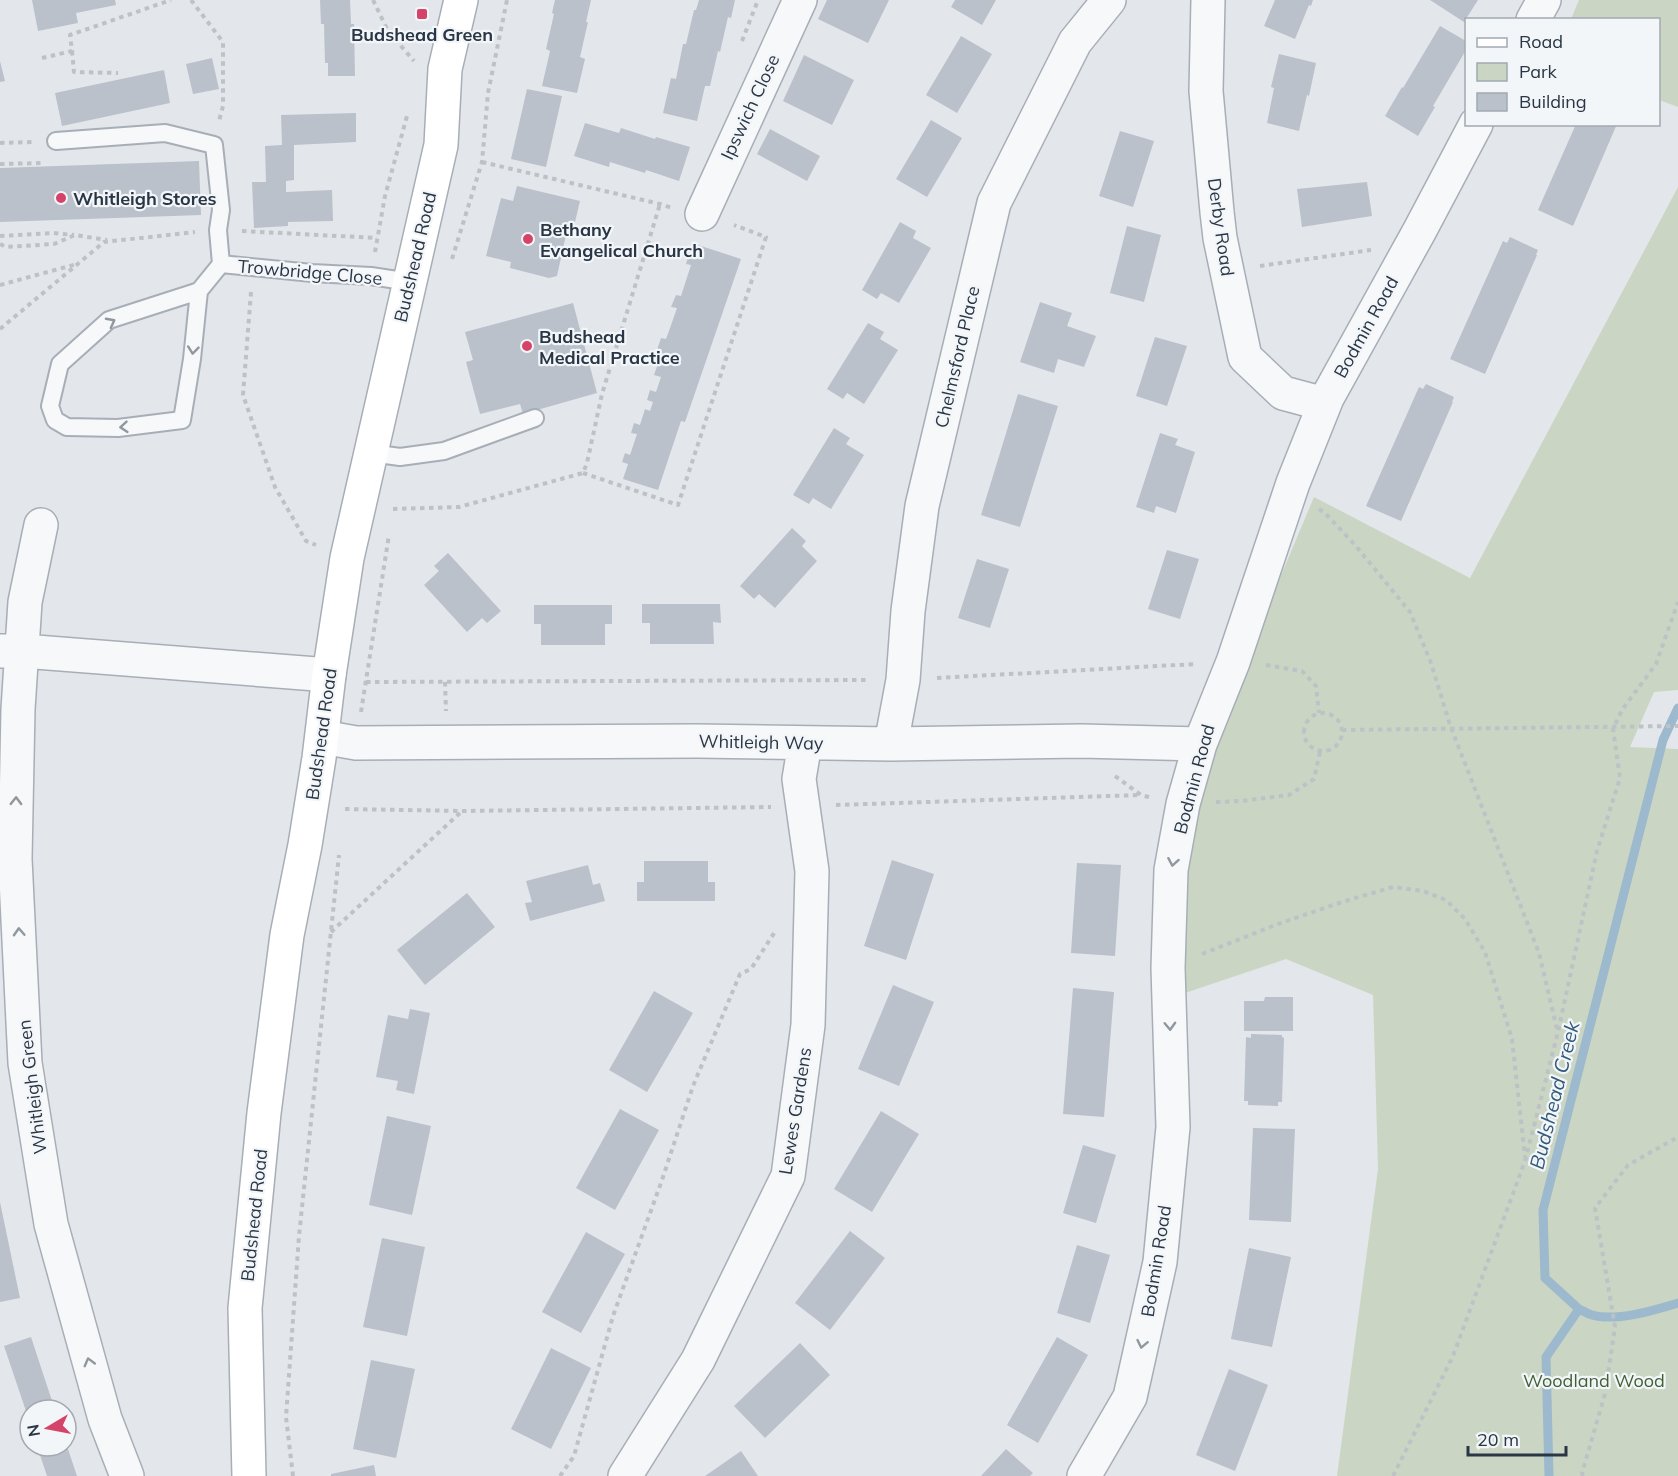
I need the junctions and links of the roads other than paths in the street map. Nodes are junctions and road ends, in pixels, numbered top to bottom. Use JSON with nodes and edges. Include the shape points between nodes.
{"nodes":[{"id":1,"x":461,"y":0,"type":"edge"},
{"id":2,"x":800,"y":0,"type":"edge"},
{"id":3,"x":1109,"y":0,"type":"edge"},
{"id":4,"x":1208,"y":0,"type":"edge"},
{"id":5,"x":1545,"y":0,"type":"edge"},
{"id":6,"x":1534,"y":18,"type":"edge"},
{"id":7,"x":1475,"y":126,"type":"edge"},
{"id":8,"x":56,"y":141,"type":"road end"},
{"id":9,"x":688,"y":212,"type":"road end"},
{"id":10,"x":221,"y":264,"type":"junction"},
{"id":11,"x":410,"y":282,"type":"junction"},
{"id":12,"x":199,"y":291,"type":"junction"},
{"id":13,"x":1324,"y":404,"type":"junction"},
{"id":14,"x":535,"y":418,"type":"dead end"},
{"id":15,"x":386,"y":455,"type":"junction"},
{"id":16,"x":41,"y":525,"type":"dead end"},
{"id":17,"x":11,"y":651,"type":"edge"},
{"id":18,"x":329,"y":675,"type":"junction"},
{"id":19,"x":322,"y":737,"type":"junction"},
{"id":20,"x":806,"y":743,"type":"junction"},
{"id":21,"x":891,"y":744,"type":"junction"},
{"id":22,"x":1200,"y":744,"type":"junction"},
{"id":23,"x":127,"y":1476,"type":"edge"},
{"id":24,"x":249,"y":1476,"type":"edge"},
{"id":25,"x":625,"y":1476,"type":"edge"},
{"id":26,"x":1084,"y":1476,"type":"edge"}],
"edges":[{"from":1,"to":11,"type":"street","name":"Budshead Road","via":[[445,69],[441,145]]},
{"from":2,"to":9,"type":"street","name":"Ipswich Close"},
{"from":3,"to":21,"type":"street","name":"Chelmsford Place","via":[[1075,42],[994,203],[922,506],[903,680]]},
{"from":4,"to":13,"type":"street","name":"Derby Road","via":[[1206,91],[1220,238],[1245,357],[1283,393]]},
{"from":5,"to":6,"type":"street"},
{"from":7,"to":13,"type":"street","name":"Bodmin Road"},
{"from":8,"to":10,"type":"lane","name":"Trowbridge Close","via":[[165,134],[214,146],[221,210]]},
{"from":10,"to":11,"type":"lane","name":"Trowbridge Close"},
{"from":10,"to":12,"type":"lane"},
{"from":11,"to":15,"type":"street","name":"Budshead Road"},
{"from":12,"to":12,"type":"lane","one_way":true,"via":[[182,420],[118,428],[67,427],[55,420],[50,406],[60,364],[109,320]]},
{"from":13,"to":22,"type":"street","name":"Bodmin Road"},
{"from":14,"to":15,"type":"lane","via":[[444,451]]},
{"from":15,"to":18,"type":"street","name":"Budshead Road","via":[[347,558]]},
{"from":16,"to":17,"type":"street","name":"Whitleigh Green"},
{"from":17,"to":18,"type":"street"},
{"from":23,"to":17,"type":"street","name":"Whitleigh Green","one_way":true,"via":[[105,1419],[51,1224],[25,1063],[15,859],[18,709]]},
{"from":18,"to":19,"type":"street","name":"Budshead Road"},
{"from":19,"to":20,"type":"street","name":"Whitleigh Way","via":[[356,743]]},
{"from":19,"to":24,"type":"street","name":"Budshead Road","via":[[287,935],[264,1113],[245,1308]]},
{"from":20,"to":21,"type":"street","name":"Whitleigh Way"},
{"from":20,"to":25,"type":"street","name":"Lewes Gardens","via":[[799,779],[812,871],[808,1025],[788,1176],[698,1360]]},
{"from":21,"to":22,"type":"street","name":"Whitleigh Way"},
{"from":22,"to":26,"type":"street","name":"Bodmin Road","one_way":true,"via":[[1183,804],[1171,870],[1168,968],[1173,1126],[1160,1262],[1130,1396]]}]}
